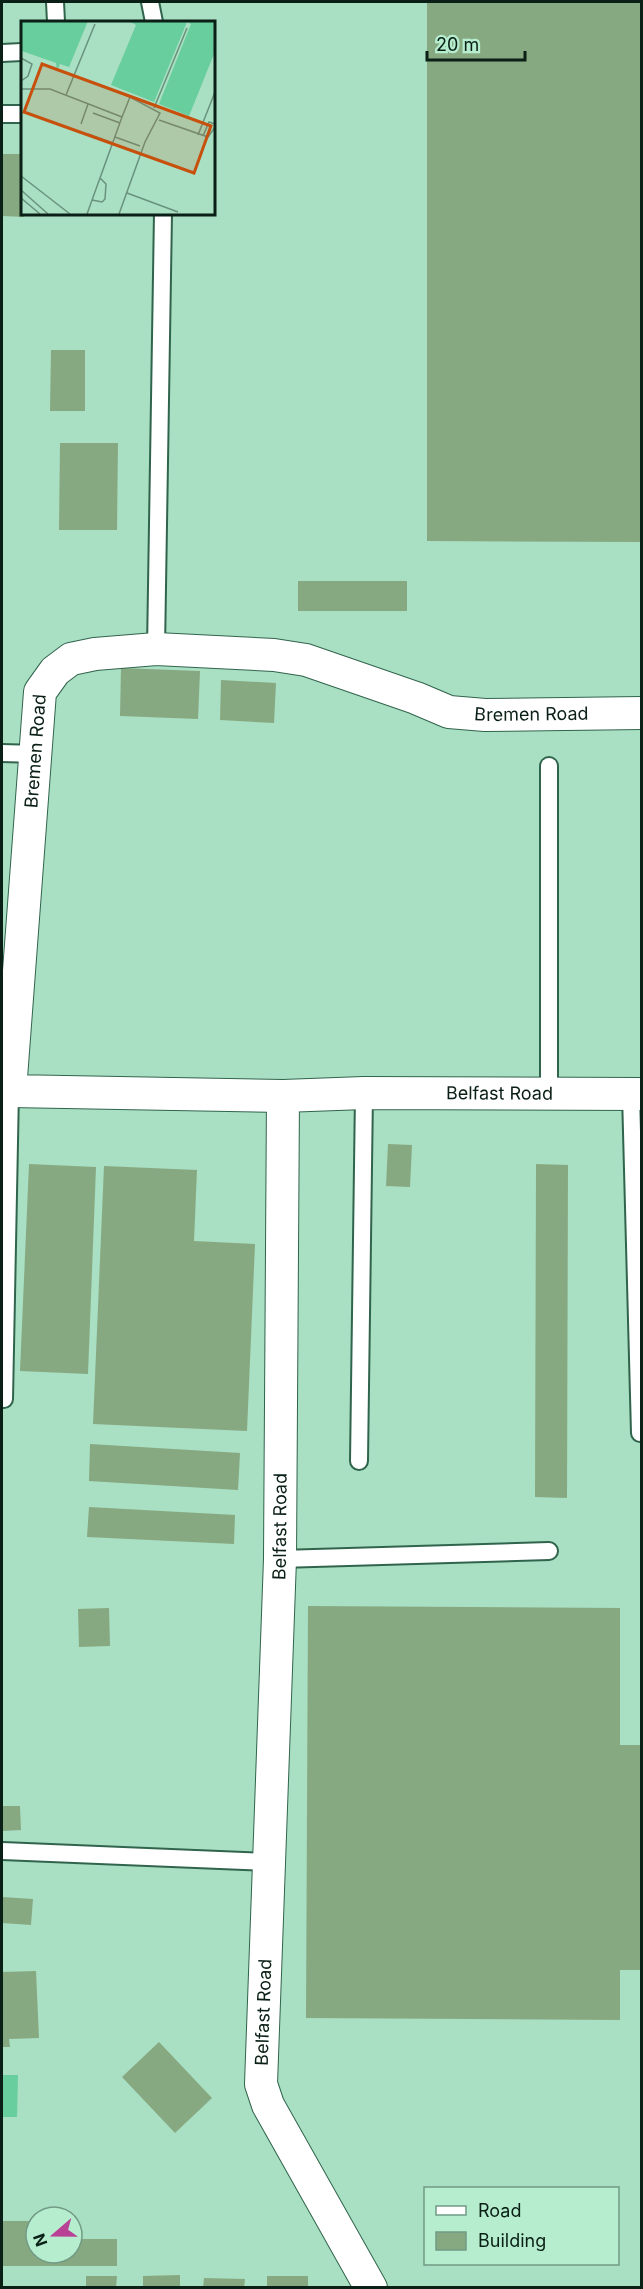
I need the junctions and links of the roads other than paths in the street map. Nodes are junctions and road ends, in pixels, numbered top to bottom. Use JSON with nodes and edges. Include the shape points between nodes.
{"nodes":[{"id":1,"x":55,"y":2,"type":"edge"},
{"id":2,"x":150,"y":2,"type":"edge"},
{"id":3,"x":56,"y":21,"type":"edge"},
{"id":4,"x":154,"y":21,"type":"edge"},
{"id":5,"x":21,"y":52,"type":"edge"},
{"id":6,"x":2,"y":53,"type":"edge"},
{"id":7,"x":2,"y":114,"type":"edge"},
{"id":8,"x":21,"y":114,"type":"edge"},
{"id":9,"x":162,"y":214,"type":"edge"},
{"id":10,"x":156,"y":649,"type":"junction"},
{"id":11,"x":642,"y":713,"type":"edge"},
{"id":12,"x":2,"y":753,"type":"edge"},
{"id":13,"x":36,"y":754,"type":"junction"},
{"id":14,"x":549,"y":766,"type":"dead end"},
{"id":15,"x":10,"y":1091,"type":"junction"},
{"id":16,"x":364,"y":1093,"type":"junction"},
{"id":17,"x":549,"y":1094,"type":"junction"},
{"id":18,"x":636,"y":1094,"type":"edge"},
{"id":19,"x":283,"y":1096,"type":"junction"},
{"id":20,"x":4,"y":1399,"type":"dead end"},
{"id":21,"x":640,"y":1433,"type":"edge"},
{"id":22,"x":360,"y":1461,"type":"dead end"},
{"id":23,"x":549,"y":1551,"type":"dead end"},
{"id":24,"x":280,"y":1559,"type":"junction"},
{"id":25,"x":2,"y":1851,"type":"edge"},
{"id":26,"x":269,"y":1862,"type":"junction"},
{"id":27,"x":371,"y":2288,"type":"edge"}],
"edges":[{"from":1,"to":3,"type":"lane"},
{"from":2,"to":4,"type":"lane"},
{"from":5,"to":6,"type":"lane"},
{"from":7,"to":8,"type":"lane"},
{"from":9,"to":10,"type":"lane"},
{"from":10,"to":11,"type":"street","name":"Bremen Road","via":[[306,660],[449,712]]},
{"from":10,"to":13,"type":"street","name":"Bremen Road","via":[[71,659],[55,671],[40,692]]},
{"from":12,"to":13,"type":"lane"},
{"from":13,"to":15,"type":"street","name":"Bremen Road"},
{"from":14,"to":17,"type":"lane"},
{"from":15,"to":19,"type":"street"},
{"from":15,"to":20,"type":"lane"},
{"from":16,"to":17,"type":"street","name":"Belfast Road"},
{"from":16,"to":19,"type":"street","name":"Belfast Road"},
{"from":16,"to":22,"type":"lane"},
{"from":17,"to":18,"type":"street","name":"Belfast Road"},
{"from":18,"to":21,"type":"lane"},
{"from":19,"to":24,"type":"street","name":"Belfast Road"},
{"from":23,"to":24,"type":"lane"},
{"from":24,"to":26,"type":"street","name":"Belfast Road"},
{"from":25,"to":26,"type":"lane"},
{"from":26,"to":27,"type":"street","name":"Belfast Road","via":[[263,2091],[267,2105]]}]}
